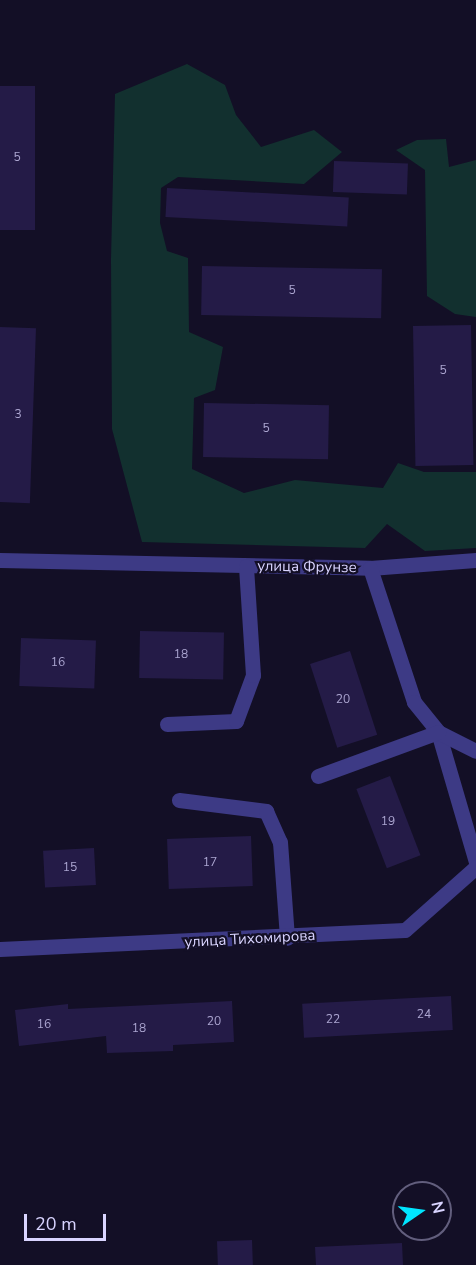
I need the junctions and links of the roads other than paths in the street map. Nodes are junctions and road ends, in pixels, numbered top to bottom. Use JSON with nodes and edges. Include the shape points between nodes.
{"nodes":[{"id":1,"x":0,"y":560,"type":"edge"},
{"id":2,"x":476,"y":560,"type":"edge"},
{"id":3,"x":246,"y":566,"type":"junction"},
{"id":4,"x":370,"y":568,"type":"junction"},
{"id":5,"x":167,"y":724,"type":"dead end"},
{"id":6,"x":438,"y":732,"type":"junction"},
{"id":7,"x":476,"y":751,"type":"edge"},
{"id":8,"x":318,"y":776,"type":"dead end"},
{"id":9,"x":179,"y":800,"type":"dead end"},
{"id":10,"x":476,"y":862,"type":"edge"},
{"id":11,"x":476,"y":867,"type":"edge"},
{"id":12,"x":287,"y":938,"type":"junction"},
{"id":13,"x":0,"y":949,"type":"edge"}],
"edges":[{"from":1,"to":3,"type":"street","name":"улица Фрунзе"},
{"from":2,"to":4,"type":"street"},
{"from":3,"to":4,"type":"street","name":"улица Фрунзе"},
{"from":3,"to":5,"type":"street","via":[[253,675],[236,721]]},
{"from":4,"to":6,"type":"street","name":"улица Фрунзе","via":[[414,702]]},
{"from":6,"to":7,"type":"street"},
{"from":6,"to":8,"type":"street"},
{"from":6,"to":10,"type":"street","name":"улица Фрунзе"},
{"from":9,"to":12,"type":"street","via":[[266,811],[280,842]]},
{"from":11,"to":12,"type":"street","name":"улица Тихомирова","via":[[405,930]]},
{"from":12,"to":13,"type":"street","name":"улица Тихомирова"}]}
